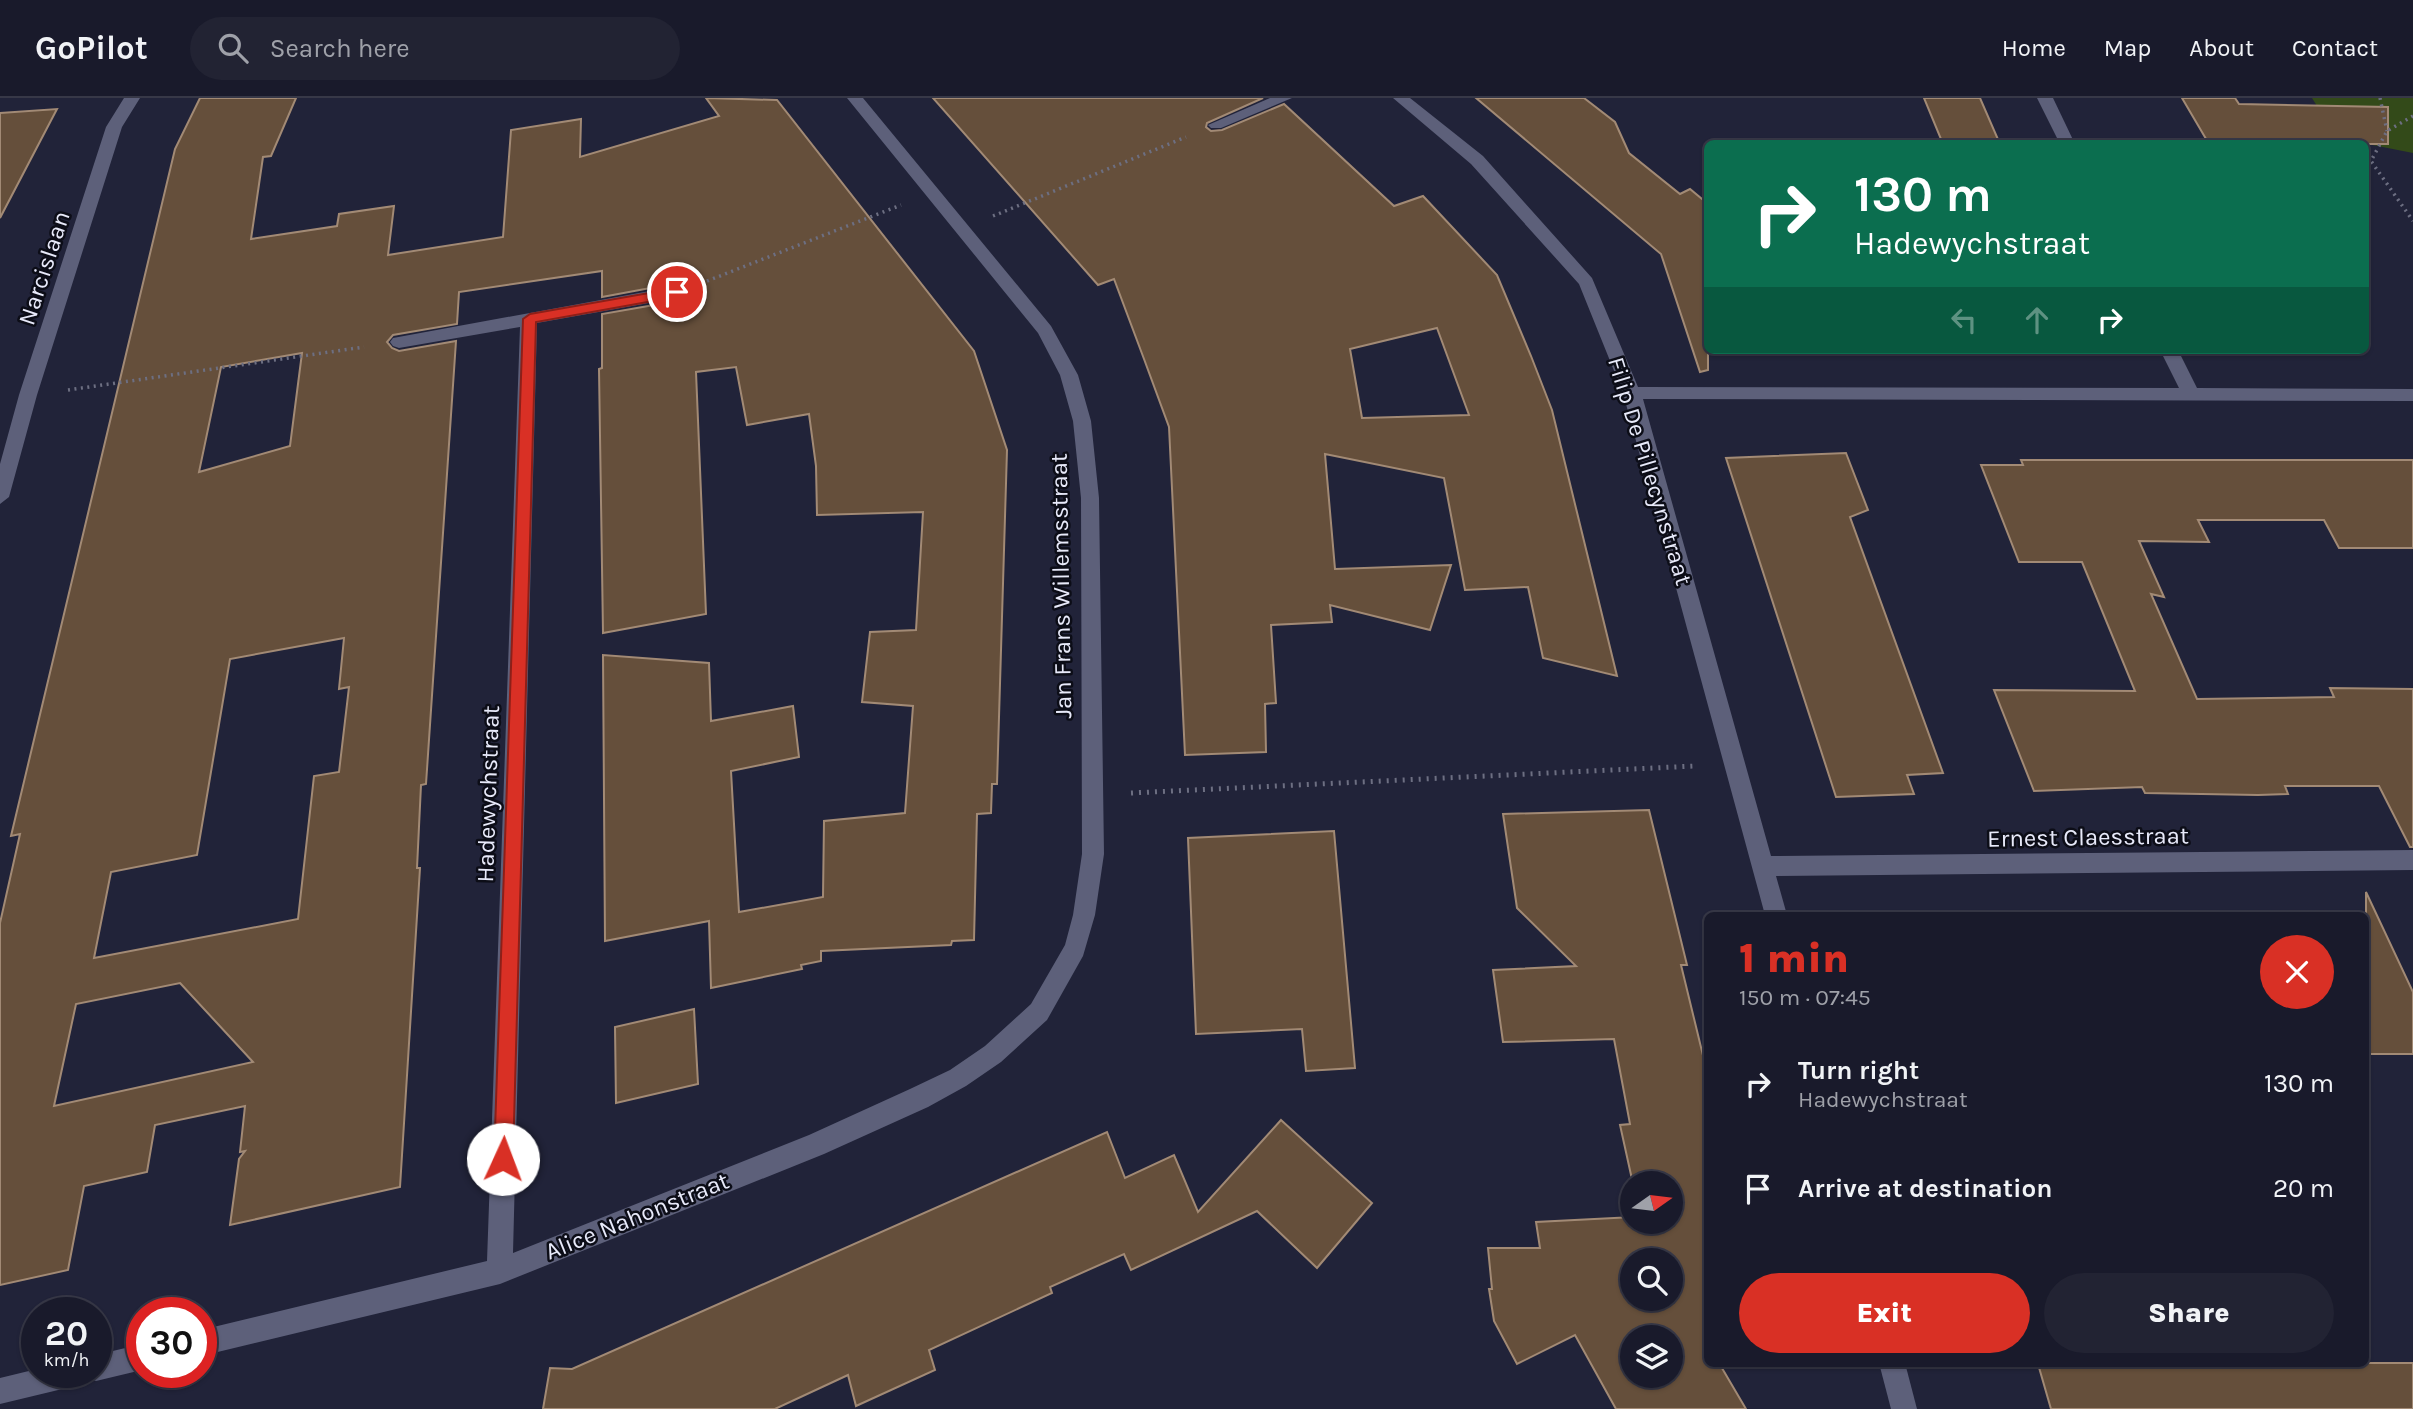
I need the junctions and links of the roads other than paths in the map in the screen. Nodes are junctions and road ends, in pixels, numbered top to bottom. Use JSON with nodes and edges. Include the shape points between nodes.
{"nodes":[{"id":1,"x":132,"y":98,"type":"edge"},
{"id":2,"x":855,"y":98,"type":"edge"},
{"id":3,"x":1284,"y":98,"type":"edge"},
{"id":4,"x":1401,"y":98,"type":"edge"},
{"id":5,"x":2046,"y":98,"type":"edge"},
{"id":6,"x":1216,"y":125,"type":"road end"},
{"id":7,"x":2066,"y":140,"type":"edge"},
{"id":8,"x":677,"y":292,"type":"road end"},
{"id":9,"x":530,"y":319,"type":"junction"},
{"id":10,"x":399,"y":342,"type":"road end"},
{"id":11,"x":2171,"y":354,"type":"edge"},
{"id":12,"x":1632,"y":393,"type":"junction"},
{"id":13,"x":2191,"y":394,"type":"junction"},
{"id":14,"x":2413,"y":395,"type":"edge"},
{"id":15,"x":0,"y":497,"type":"edge"},
{"id":16,"x":2413,"y":860,"type":"edge"},
{"id":17,"x":1764,"y":866,"type":"junction"},
{"id":18,"x":1775,"y":912,"type":"edge"},
{"id":19,"x":1038,"y":1012,"type":"joint"},
{"id":20,"x":500,"y":1270,"type":"junction"},
{"id":21,"x":217,"y":1339,"type":"edge"},
{"id":22,"x":1893,"y":1367,"type":"edge"},
{"id":23,"x":21,"y":1386,"type":"edge"},
{"id":24,"x":0,"y":1391,"type":"edge"},
{"id":25,"x":1904,"y":1409,"type":"edge"}],
"edges":[{"from":1,"to":15,"type":"street","name":"Narcislaan","via":[[114,127]]},
{"from":2,"to":19,"type":"street","name":"Jan Frans Willemsstraat","via":[[1045,330],[1069,375],[1082,421],[1090,498],[1093,855],[1075,948]]},
{"from":3,"to":6,"type":"street"},
{"from":4,"to":12,"type":"street","name":"Filip De Pillecynstraat","via":[[1477,160],[1586,282]]},
{"from":5,"to":7,"type":"street"},
{"from":8,"to":9,"type":"street"},
{"from":9,"to":10,"type":"street"},
{"from":9,"to":20,"type":"street","name":"Hadewychstraat"},
{"from":11,"to":13,"type":"street"},
{"from":12,"to":13,"type":"street"},
{"from":12,"to":17,"type":"street","name":"Filip De Pillecynstraat"},
{"from":13,"to":14,"type":"street"},
{"from":16,"to":17,"type":"street","name":"Ernest Claesstraat"},
{"from":17,"to":18,"type":"street","name":"Filip De Pillecynstraat"},
{"from":19,"to":20,"type":"street","name":"Alice Nahonstraat","via":[[993,1054],[919,1098],[815,1145]]},
{"from":20,"to":21,"type":"street","name":"Alice Nahonstraat"},
{"from":22,"to":25,"type":"street"},
{"from":23,"to":24,"type":"street"}]}
